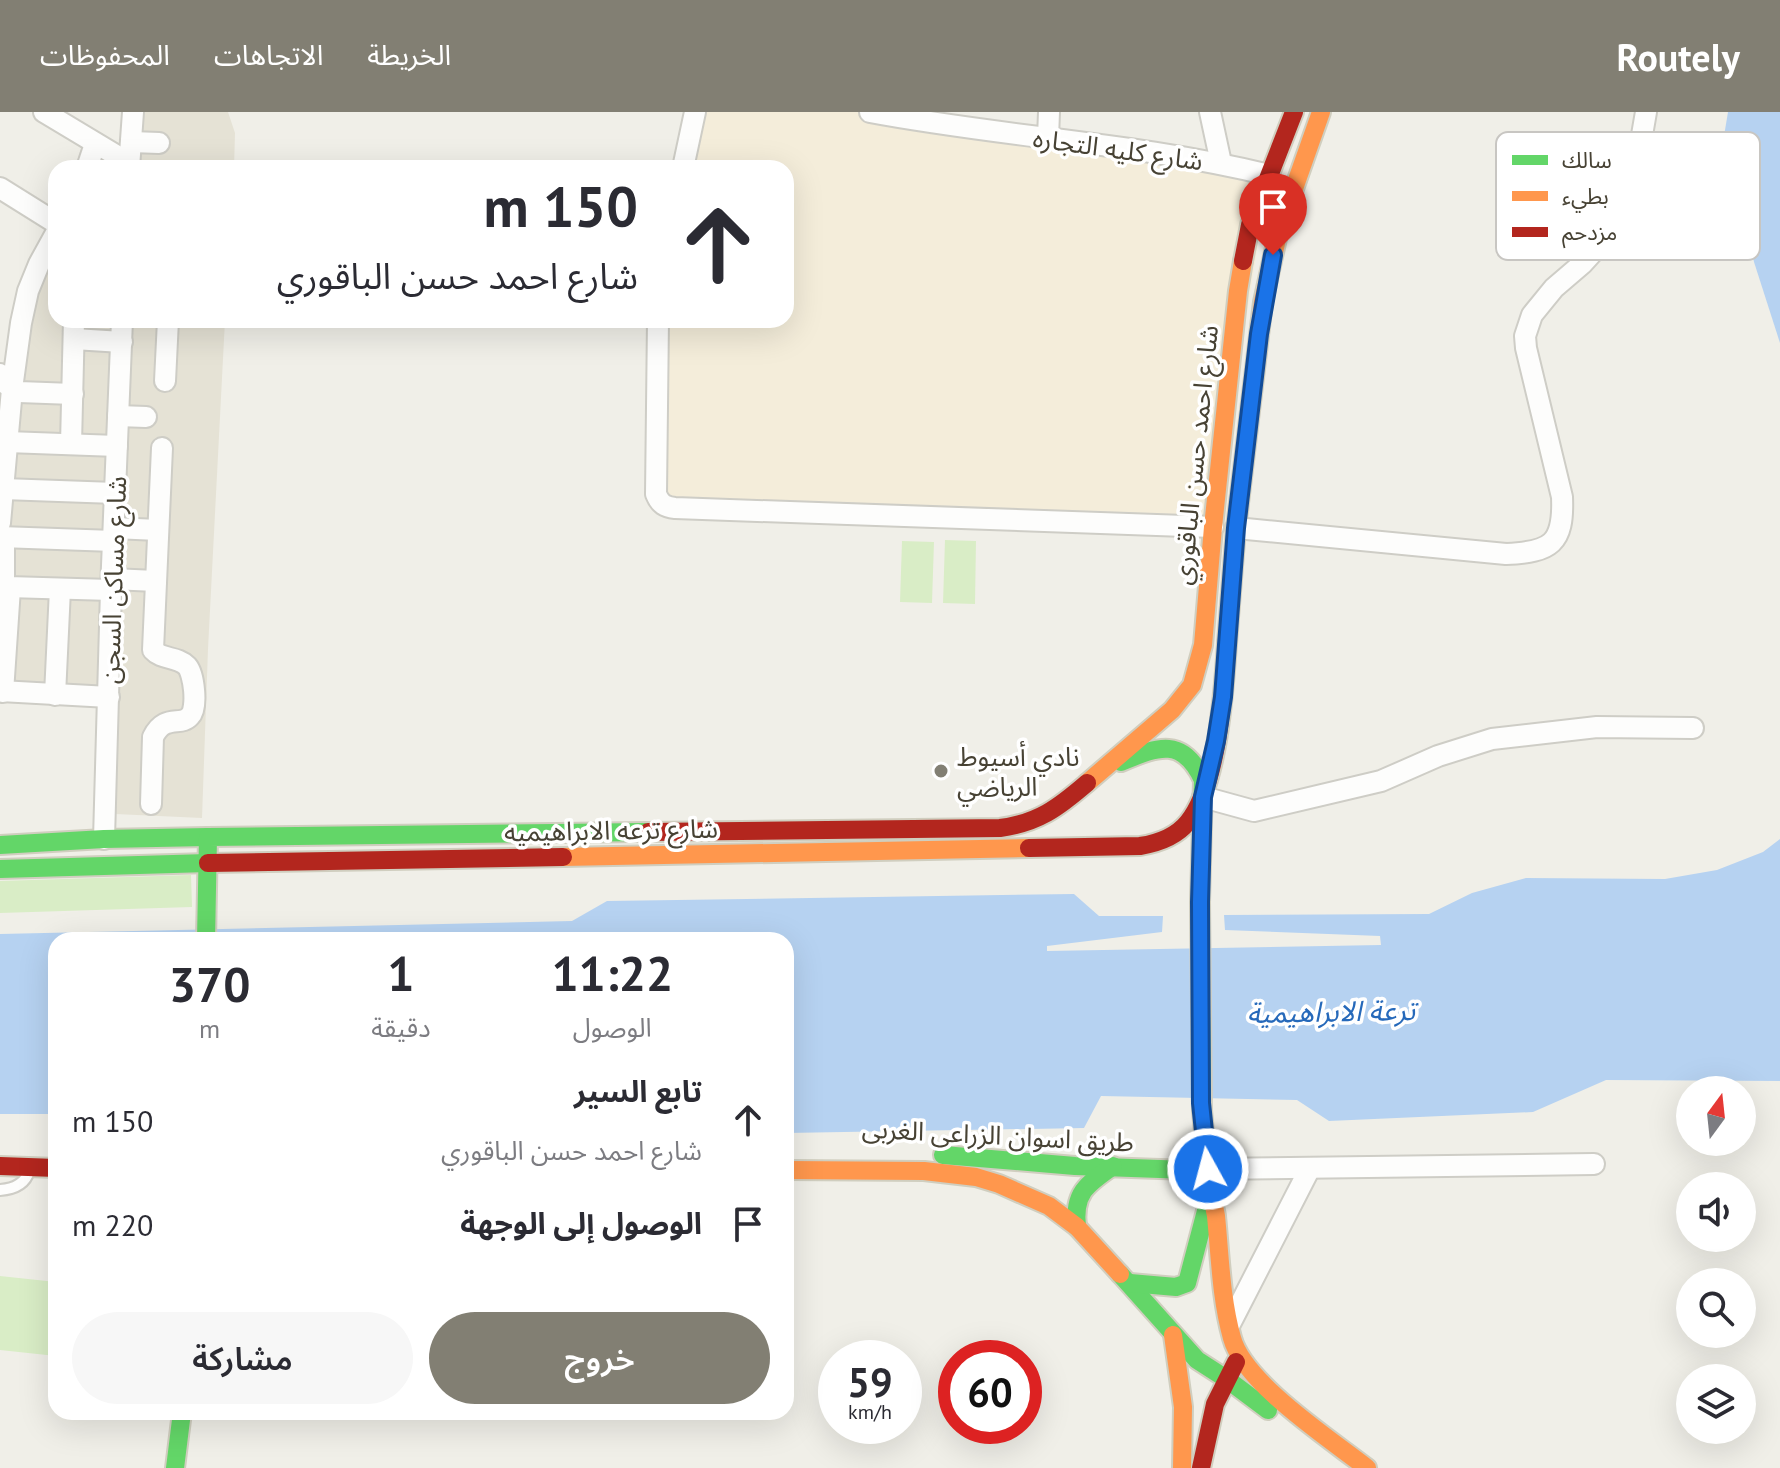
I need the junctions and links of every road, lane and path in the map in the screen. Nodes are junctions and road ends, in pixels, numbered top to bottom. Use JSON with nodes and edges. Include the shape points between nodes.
{"nodes":[{"id":1,"x":44,"y":112,"type":"edge"},
{"id":2,"x":133,"y":112,"type":"edge"},
{"id":3,"x":695,"y":112,"type":"edge"},
{"id":4,"x":870,"y":112,"type":"edge"},
{"id":5,"x":1049,"y":112,"type":"edge"},
{"id":6,"x":1210,"y":112,"type":"edge"},
{"id":7,"x":1294,"y":112,"type":"edge"},
{"id":8,"x":1321,"y":112,"type":"edge"},
{"id":9,"x":1646,"y":112,"type":"edge"},
{"id":10,"x":1643,"y":132,"type":"edge"},
{"id":11,"x":1048,"y":138,"type":"junction"},
{"id":12,"x":159,"y":143,"type":"dead end"},
{"id":13,"x":95,"y":144,"type":"junction"},
{"id":14,"x":130,"y":158,"type":"edge"},
{"id":15,"x":90,"y":160,"type":"edge"},
{"id":16,"x":685,"y":160,"type":"edge"},
{"id":17,"x":1221,"y":163,"type":"junction"},
{"id":18,"x":1269,"y":175,"type":"junction"},
{"id":19,"x":0,"y":188,"type":"edge"},
{"id":20,"x":48,"y":218,"type":"edge"},
{"id":21,"x":1250,"y":225,"type":"junction"},
{"id":22,"x":1278,"y":234,"type":"junction"},
{"id":23,"x":48,"y":248,"type":"edge"},
{"id":24,"x":1586,"y":260,"type":"edge"},
{"id":25,"x":122,"y":328,"type":"edge"},
{"id":26,"x":168,"y":328,"type":"edge"},
{"id":27,"x":658,"y":328,"type":"edge"},
{"id":28,"x":74,"y":330,"type":"edge"},
{"id":29,"x":122,"y":342,"type":"junction"},
{"id":30,"x":165,"y":381,"type":"dead end"},
{"id":31,"x":6,"y":382,"type":"edge"},
{"id":32,"x":73,"y":394,"type":"junction"},
{"id":33,"x":118,"y":416,"type":"junction"},
{"id":34,"x":146,"y":417,"type":"dead end"},
{"id":35,"x":7,"y":442,"type":"junction"},
{"id":36,"x":71,"y":444,"type":"junction"},
{"id":37,"x":117,"y":446,"type":"junction"},
{"id":38,"x":162,"y":448,"type":"dead end"},
{"id":39,"x":3,"y":489,"type":"junction"},
{"id":40,"x":115,"y":493,"type":"junction"},
{"id":41,"x":1213,"y":527,"type":"junction"},
{"id":42,"x":1236,"y":528,"type":"junction"},
{"id":43,"x":158,"y":530,"type":"junction"},
{"id":44,"x":1,"y":532,"type":"edge"},
{"id":45,"x":114,"y":534,"type":"junction"},
{"id":46,"x":156,"y":581,"type":"junction"},
{"id":47,"x":112,"y":585,"type":"junction"},
{"id":48,"x":10,"y":588,"type":"junction"},
{"id":49,"x":60,"y":589,"type":"junction"},
{"id":50,"x":130,"y":686,"type":"dead end"},
{"id":51,"x":2,"y":692,"type":"edge"},
{"id":52,"x":109,"y":692,"type":"junction"},
{"id":53,"x":55,"y":695,"type":"junction"},
{"id":54,"x":1693,"y":728,"type":"dead end"},
{"id":55,"x":1101,"y":771,"type":"junction"},
{"id":56,"x":1203,"y":797,"type":"junction"},
{"id":57,"x":151,"y":804,"type":"dead end"},
{"id":58,"x":752,"y":831,"type":"junction"},
{"id":59,"x":208,"y":837,"type":"junction"},
{"id":60,"x":104,"y":839,"type":"junction"},
{"id":61,"x":0,"y":845,"type":"edge"},
{"id":62,"x":753,"y":853,"type":"junction"},
{"id":63,"x":208,"y":863,"type":"junction"},
{"id":64,"x":0,"y":869,"type":"edge"},
{"id":65,"x":206,"y":932,"type":"edge"},
{"id":66,"x":794,"y":1154,"type":"edge"},
{"id":67,"x":0,"y":1156,"type":"edge"},
{"id":68,"x":47,"y":1163,"type":"edge"},
{"id":69,"x":1594,"y":1164,"type":"dead end"},
{"id":70,"x":0,"y":1166,"type":"edge"},
{"id":71,"x":1113,"y":1166,"type":"junction"},
{"id":72,"x":1310,"y":1168,"type":"junction"},
{"id":73,"x":1208,"y":1169,"type":"junction"},
{"id":74,"x":794,"y":1170,"type":"edge"},
{"id":75,"x":0,"y":1190,"type":"edge"},
{"id":76,"x":1210,"y":1200,"type":"junction"},
{"id":77,"x":1077,"y":1227,"type":"junction"},
{"id":78,"x":1130,"y":1283,"type":"junction"},
{"id":79,"x":1234,"y":1339,"type":"junction"},
{"id":80,"x":1178,"y":1340,"type":"junction"},
{"id":81,"x":1228,"y":1380,"type":"junction"},
{"id":82,"x":1199,"y":1393,"type":"junction"},
{"id":83,"x":168,"y":1420,"type":"edge"},
{"id":84,"x":181,"y":1420,"type":"edge"},
{"id":85,"x":163,"y":1468,"type":"edge"},
{"id":86,"x":175,"y":1468,"type":"edge"},
{"id":87,"x":1182,"y":1468,"type":"edge"},
{"id":88,"x":1201,"y":1468,"type":"edge"},
{"id":89,"x":1340,"y":1468,"type":"edge"},
{"id":90,"x":1367,"y":1468,"type":"edge"}],
"edges":[{"from":1,"to":13,"type":"street"},
{"from":2,"to":14,"type":"street"},
{"from":3,"to":16,"type":"street"},
{"from":4,"to":11,"type":"street","name":"شارع كليه التجاره"},
{"from":5,"to":11,"type":"street"},
{"from":6,"to":17,"type":"street"},
{"from":7,"to":18,"type":"main road","name":"شارع احمد حسن الباقوري"},
{"from":8,"to":22,"type":"main road","name":"شارع احمد حسن الباقوري"},
{"from":9,"to":10,"type":"street"},
{"from":11,"to":17,"type":"street","name":"شارع كليه التجاره"},
{"from":12,"to":14,"type":"street"},
{"from":13,"to":14,"type":"street"},
{"from":13,"to":15,"type":"street"},
{"from":17,"to":18,"type":"street","name":"شارع كليه التجاره"},
{"from":18,"to":21,"type":"main road","name":"شارع احمد حسن الباقوري"},
{"from":19,"to":20,"type":"street"},
{"from":21,"to":22,"type":"main road"},
{"from":21,"to":41,"type":"main road","name":"شارع احمد حسن الباقوري"},
{"from":22,"to":42,"type":"main road","name":"شارع احمد حسن الباقوري","via":[[1263,302]]},
{"from":23,"to":31,"type":"street","via":[[28,291]]},
{"from":24,"to":42,"type":"street","via":[[1532,315],[1525,336],[1562,497],[1559,535],[1546,548],[1506,554]]},
{"from":25,"to":29,"type":"street","name":"شارع مساكن السجن"},
{"from":26,"to":30,"type":"street"},
{"from":27,"to":41,"type":"street","via":[[656,494],[664,506]]},
{"from":28,"to":29,"type":"street"},
{"from":28,"to":32,"type":"street"},
{"from":29,"to":33,"type":"street","name":"شارع مساكن السجن"},
{"from":31,"to":32,"type":"street","via":[[19,392]]},
{"from":31,"to":35,"type":"street"},
{"from":32,"to":36,"type":"street"},
{"from":33,"to":34,"type":"street"},
{"from":33,"to":37,"type":"street","name":"شارع مساكن السجن"},
{"from":35,"to":36,"type":"street"},
{"from":35,"to":39,"type":"street"},
{"from":36,"to":37,"type":"street"},
{"from":37,"to":40,"type":"street","name":"شارع مساكن السجن"},
{"from":38,"to":43,"type":"street"},
{"from":39,"to":40,"type":"street"},
{"from":39,"to":44,"type":"street"},
{"from":40,"to":45,"type":"street","name":"شارع مساكن السجن"},
{"from":41,"to":55,"type":"main road","name":"شارع احمد حسن الباقوري","via":[[1203,645],[1192,685],[1172,710]]},
{"from":42,"to":56,"type":"main road","name":"شارع احمد حسن الباقوري","via":[[1223,697]]},
{"from":43,"to":45,"type":"street"},
{"from":43,"to":46,"type":"street"},
{"from":44,"to":45,"type":"street"},
{"from":44,"to":48,"type":"street","via":[[4,582]]},
{"from":45,"to":47,"type":"street","name":"شارع مساكن السجن"},
{"from":46,"to":47,"type":"street"},
{"from":46,"to":57,"type":"street","via":[[153,650],[187,666],[194,687],[191,715],[167,722],[153,737]]},
{"from":47,"to":49,"type":"street"},
{"from":47,"to":52,"type":"street","name":"شارع مساكن السجن"},
{"from":48,"to":49,"type":"street"},
{"from":48,"to":51,"type":"street"},
{"from":49,"to":53,"type":"street"},
{"from":50,"to":52,"type":"street"},
{"from":51,"to":53,"type":"street"},
{"from":52,"to":53,"type":"street"},
{"from":52,"to":60,"type":"street","name":"شارع مساكن السجن"},
{"from":54,"to":56,"type":"street","via":[[1597,727],[1492,739],[1381,781],[1254,811]]},
{"from":55,"to":56,"type":"main road","via":[[1149,750],[1177,750],[1198,766]]},
{"from":55,"to":58,"type":"main road","name":"شارع ترعه الابراهيميه","via":[[1060,806],[1022,825]]},
{"from":56,"to":62,"type":"main road","name":"شارع ترعه الابراهيميه","via":[[1173,835],[1140,846]]},
{"from":56,"to":73,"type":"main road","via":[[1201,1103]]},
{"from":58,"to":59,"type":"main road","name":"شارع ترعه الابراهيميه"},
{"from":58,"to":62,"type":"main road"},
{"from":59,"to":60,"type":"main road","name":"شارع ترعه الابراهيميه"},
{"from":59,"to":63,"type":"main road"},
{"from":60,"to":61,"type":"main road","name":"شارع ترعه الابراهيميه"},
{"from":62,"to":63,"type":"main road","name":"شارع ترعه الابراهيميه"},
{"from":63,"to":64,"type":"main road","name":"شارع ترعه الابراهيميه"},
{"from":63,"to":65,"type":"main road"},
{"from":66,"to":71,"type":"main road","name":"طريق اسوان الزراعى الغربى","via":[[922,1154]]},
{"from":67,"to":68,"type":"main road"},
{"from":68,"to":70,"type":"main road"},
{"from":68,"to":75,"type":"lane","via":[[17,1187]]},
{"from":69,"to":72,"type":"street"},
{"from":71,"to":73,"type":"main road","name":"طريق اسوان الزراعى الغربى"},
{"from":71,"to":77,"type":"main road","via":[[1079,1195],[1074,1210]]},
{"from":72,"to":73,"type":"street"},
{"from":72,"to":79,"type":"street"},
{"from":73,"to":76,"type":"main road"},
{"from":74,"to":77,"type":"main road","name":"طريق اسوان الزراعى الغربى","via":[[924,1171],[976,1177],[1049,1206]]},
{"from":76,"to":78,"type":"main road","via":[[1187,1283]]},
{"from":76,"to":79,"type":"main road"},
{"from":77,"to":78,"type":"main road","name":"طريق اسوان الزراعى الغربى"},
{"from":78,"to":80,"type":"main road","name":"طريق اسوان الزراعى الغربى"},
{"from":79,"to":81,"type":"main road"},
{"from":79,"to":90,"type":"main road","via":[[1276,1397]]},
{"from":80,"to":81,"type":"main road","name":"طريق اسوان الزراعى الغربى"},
{"from":80,"to":82,"type":"main road"},
{"from":81,"to":82,"type":"main road"},
{"from":81,"to":89,"type":"main road"},
{"from":82,"to":87,"type":"main road","via":[[1184,1432]]},
{"from":82,"to":88,"type":"main road"},
{"from":83,"to":85,"type":"main road"},
{"from":84,"to":86,"type":"main road"}]}
